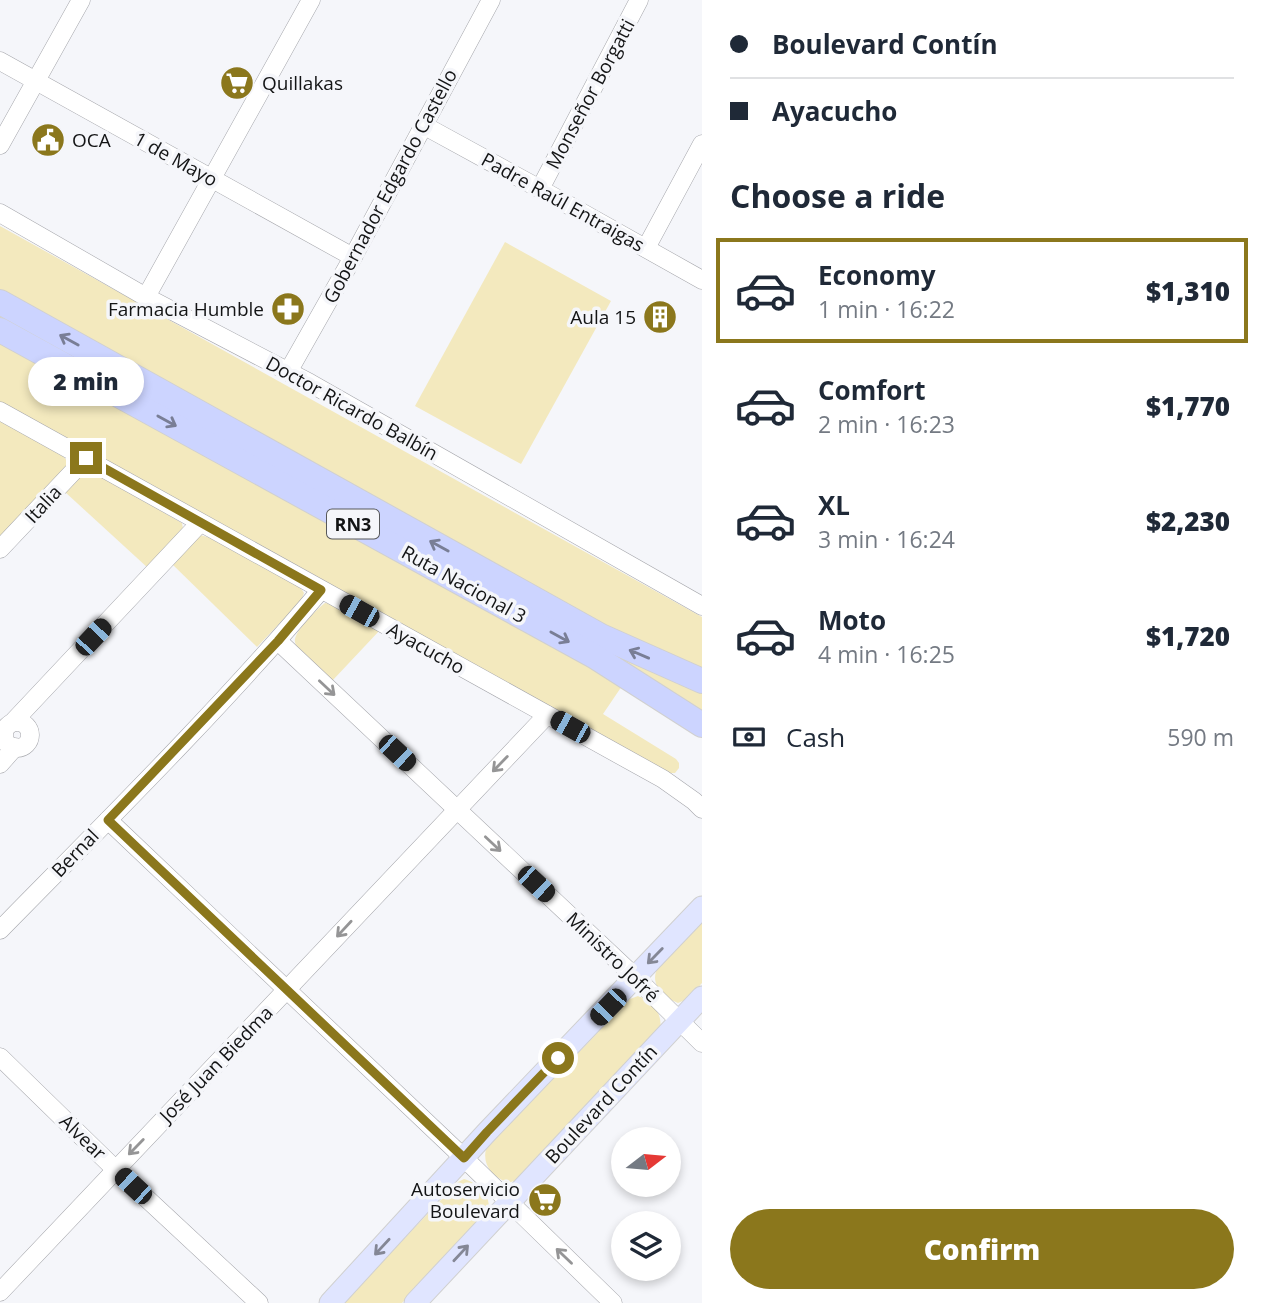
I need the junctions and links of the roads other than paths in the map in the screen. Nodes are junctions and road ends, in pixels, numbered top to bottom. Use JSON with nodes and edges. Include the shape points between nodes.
{"nodes":[{"id":1,"x":81,"y":0,"type":"edge"},
{"id":2,"x":311,"y":0,"type":"edge"},
{"id":3,"x":491,"y":0,"type":"edge"},
{"id":4,"x":639,"y":0,"type":"edge"},
{"id":5,"x":0,"y":61,"type":"edge"},
{"id":6,"x":36,"y":80,"type":"junction"},
{"id":7,"x":423,"y":125,"type":"junction"},
{"id":8,"x":702,"y":144,"type":"edge"},
{"id":9,"x":0,"y":145,"type":"edge"},
{"id":10,"x":212,"y":178,"type":"junction"},
{"id":11,"x":540,"y":189,"type":"junction"},
{"id":12,"x":0,"y":213,"type":"edge"},
{"id":13,"x":646,"y":248,"type":"junction"},
{"id":14,"x":353,"y":257,"type":"junction"},
{"id":15,"x":702,"y":280,"type":"edge"},
{"id":16,"x":146,"y":297,"type":"junction"},
{"id":17,"x":0,"y":302,"type":"edge"},
{"id":18,"x":0,"y":330,"type":"edge"},
{"id":19,"x":288,"y":372,"type":"junction"},
{"id":20,"x":0,"y":411,"type":"edge"},
{"id":21,"x":86,"y":458,"type":"junction"},
{"id":22,"x":200,"y":523,"type":"junction"},
{"id":23,"x":0,"y":549,"type":"edge"},
{"id":24,"x":321,"y":590,"type":"junction"},
{"id":25,"x":702,"y":606,"type":"edge"},
{"id":26,"x":278,"y":641,"type":"junction"},
{"id":27,"x":702,"y":681,"type":"edge"},
{"id":28,"x":547,"y":715,"type":"junction"},
{"id":29,"x":702,"y":725,"type":"edge"},
{"id":30,"x":0,"y":764,"type":"edge"},
{"id":31,"x":456,"y":809,"type":"junction"},
{"id":32,"x":702,"y":809,"type":"edge"},
{"id":33,"x":108,"y":820,"type":"junction"},
{"id":34,"x":702,"y":907,"type":"edge"},
{"id":35,"x":0,"y":930,"type":"edge"},
{"id":36,"x":635,"y":977,"type":"junction"},
{"id":37,"x":288,"y":989,"type":"junction"},
{"id":38,"x":702,"y":997,"type":"edge"},
{"id":39,"x":680,"y":1020,"type":"junction"},
{"id":40,"x":702,"y":1043,"type":"edge"},
{"id":41,"x":0,"y":1057,"type":"edge"},
{"id":42,"x":464,"y":1158,"type":"junction"},
{"id":43,"x":115,"y":1169,"type":"junction"},
{"id":44,"x":508,"y":1203,"type":"junction"},
{"id":45,"x":0,"y":1292,"type":"edge"},
{"id":46,"x":259,"y":1303,"type":"edge"},
{"id":47,"x":330,"y":1303,"type":"edge"},
{"id":48,"x":415,"y":1303,"type":"edge"},
{"id":49,"x":613,"y":1303,"type":"edge"}],
"edges":[{"from":1,"to":6,"type":"street"},
{"from":2,"to":10,"type":"street"},
{"from":3,"to":7,"type":"street","name":"Gobernador Edgardo Castello"},
{"from":4,"to":11,"type":"street","name":"Monseñor Borgatti"},
{"from":5,"to":6,"type":"street","name":"1 de Mayo"},
{"from":6,"to":9,"type":"street"},
{"from":6,"to":10,"type":"street","name":"1 de Mayo"},
{"from":7,"to":11,"type":"street","name":"Padre Raúl Entraigas"},
{"from":7,"to":14,"type":"street","name":"Gobernador Edgardo Castello"},
{"from":8,"to":13,"type":"street"},
{"from":10,"to":14,"type":"street","name":"1 de Mayo"},
{"from":10,"to":16,"type":"street"},
{"from":11,"to":13,"type":"street","name":"Padre Raúl Entraigas"},
{"from":12,"to":16,"type":"street","name":"Doctor Ricardo Balbín"},
{"from":13,"to":15,"type":"street","name":"Padre Raúl Entraigas"},
{"from":14,"to":19,"type":"street","name":"Gobernador Edgardo Castello"},
{"from":16,"to":19,"type":"street","name":"Doctor Ricardo Balbín"},
{"from":27,"to":17,"type":"highway","name":"Ruta Nacional 3","number":"RN3","one_way":true,"via":[[601,636]]},
{"from":18,"to":29,"type":"highway","name":"Ruta Nacional 3","number":"RN3","one_way":true,"via":[[594,656]]},
{"from":19,"to":25,"type":"street","name":"Doctor Ricardo Balbín"},
{"from":20,"to":21,"type":"street","name":"Ayacucho"},
{"from":21,"to":22,"type":"street","name":"Ayacucho"},
{"from":21,"to":23,"type":"street","name":"Italia"},
{"from":22,"to":24,"type":"street","name":"Ayacucho"},
{"from":22,"to":30,"type":"street","via":[[12,723],[26,724],[29,740],[15,747]]},
{"from":24,"to":26,"type":"street","name":"Bernal"},
{"from":24,"to":28,"type":"street","name":"Ayacucho"},
{"from":26,"to":31,"type":"street","name":"Ministro Jofré","one_way":true},
{"from":26,"to":33,"type":"street","name":"Bernal"},
{"from":28,"to":31,"type":"street","name":"José Juan Biedma","one_way":true},
{"from":28,"to":32,"type":"street","name":"Ayacucho","via":[[663,779]]},
{"from":31,"to":36,"type":"street","name":"Ministro Jofré","one_way":true},
{"from":31,"to":37,"type":"street","name":"José Juan Biedma","one_way":true},
{"from":33,"to":35,"type":"street","name":"Bernal"},
{"from":33,"to":37,"type":"street"},
{"from":34,"to":36,"type":"main road","one_way":true},
{"from":36,"to":39,"type":"street","name":"Ministro Jofré"},
{"from":36,"to":42,"type":"main road"},
{"from":37,"to":42,"type":"street"},
{"from":37,"to":43,"type":"street","name":"José Juan Biedma","one_way":true},
{"from":38,"to":39,"type":"main road","name":"Boulevard Contín"},
{"from":39,"to":40,"type":"street","name":"Ministro Jofré"},
{"from":39,"to":44,"type":"main road","name":"Boulevard Contín"},
{"from":41,"to":43,"type":"street","name":"Alvear"},
{"from":42,"to":44,"type":"street"},
{"from":42,"to":47,"type":"main road","one_way":true},
{"from":43,"to":45,"type":"street","name":"José Juan Biedma"},
{"from":43,"to":46,"type":"street","name":"Alvear"},
{"from":48,"to":44,"type":"main road","name":"Boulevard Contín","one_way":true},
{"from":49,"to":44,"type":"street","one_way":true}]}
